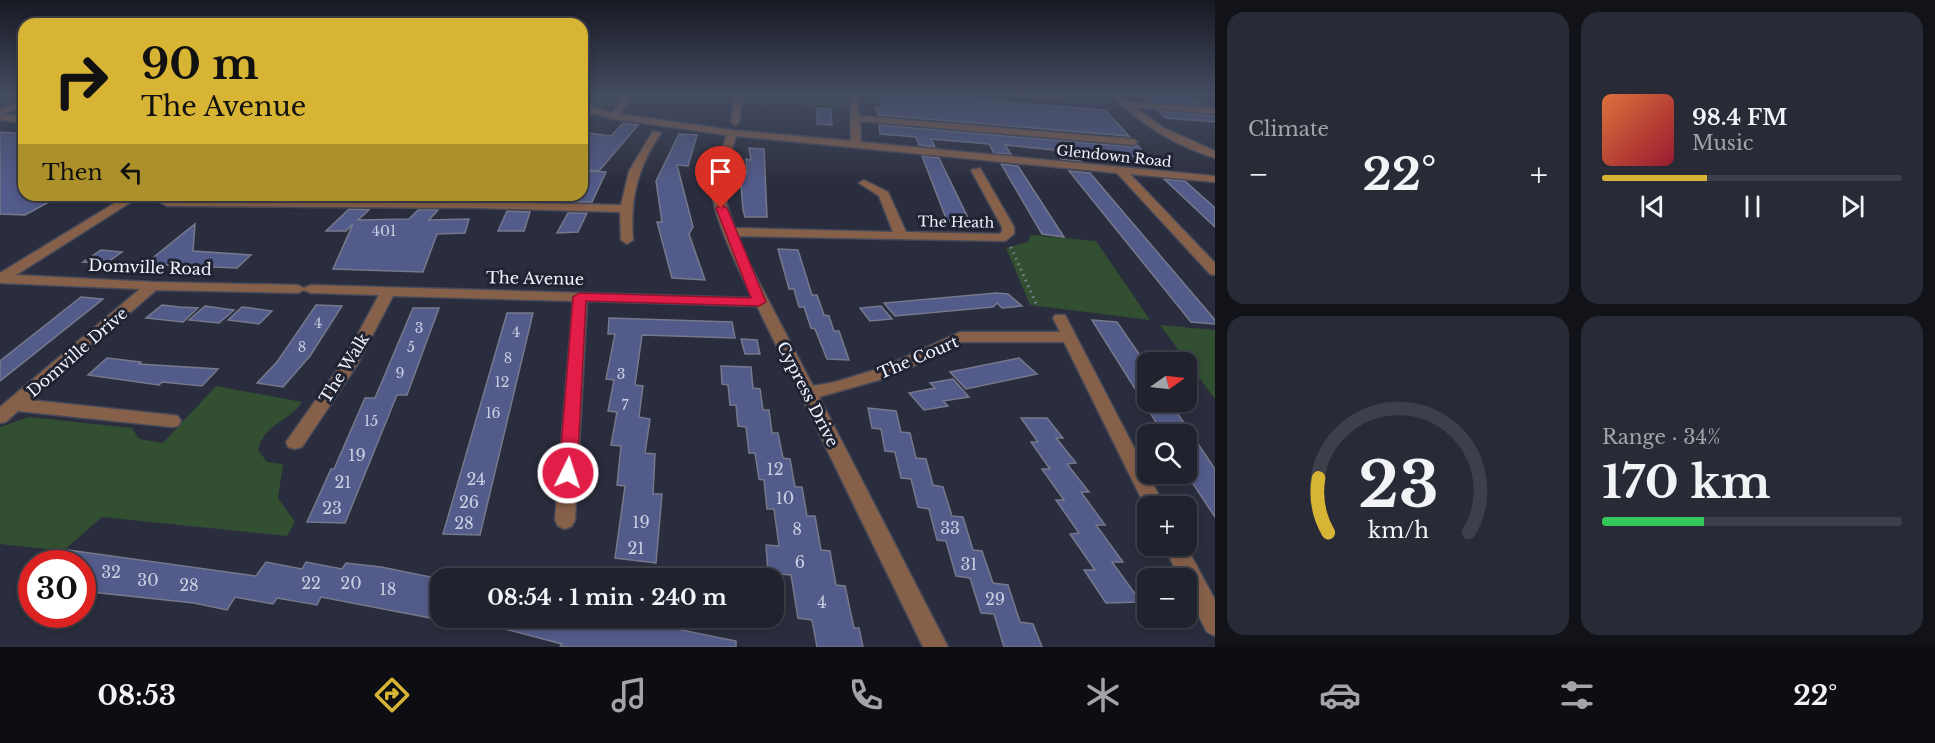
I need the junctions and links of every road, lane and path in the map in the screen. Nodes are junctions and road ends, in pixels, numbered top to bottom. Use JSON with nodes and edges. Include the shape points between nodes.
{"nodes":[{"id":1,"x":714,"y":125,"type":"edge"},
{"id":2,"x":855,"y":125,"type":"edge"},
{"id":3,"x":938,"y":125,"type":"edge"},
{"id":4,"x":1153,"y":125,"type":"edge"},
{"id":5,"x":734,"y":127,"type":"junction"},
{"id":6,"x":656,"y":133,"type":"dead end"},
{"id":7,"x":1133,"y":142,"type":"dead end"},
{"id":8,"x":855,"y":144,"type":"junction"},
{"id":9,"x":1203,"y":148,"type":"junction"},
{"id":10,"x":1215,"y":149,"type":"edge"},
{"id":11,"x":1215,"y":156,"type":"edge"},
{"id":12,"x":976,"y":170,"type":"dead end"},
{"id":13,"x":1120,"y":170,"type":"junction"},
{"id":14,"x":1215,"y":179,"type":"edge"},
{"id":15,"x":864,"y":183,"type":"dead end"},
{"id":16,"x":126,"y":201,"type":"edge"},
{"id":17,"x":332,"y":201,"type":"edge"},
{"id":18,"x":443,"y":201,"type":"edge"},
{"id":19,"x":497,"y":201,"type":"edge"},
{"id":20,"x":167,"y":203,"type":"dead end"},
{"id":21,"x":329,"y":204,"type":"junction"},
{"id":22,"x":624,"y":209,"type":"junction"},
{"id":23,"x":732,"y":232,"type":"junction"},
{"id":24,"x":901,"y":236,"type":"junction"},
{"id":25,"x":627,"y":240,"type":"dead end"},
{"id":26,"x":1010,"y":245,"type":"dead end"},
{"id":27,"x":1215,"y":271,"type":"edge"},
{"id":28,"x":1,"y":278,"type":"edge"},
{"id":29,"x":153,"y":286,"type":"junction"},
{"id":30,"x":304,"y":289,"type":"joint"},
{"id":31,"x":388,"y":292,"type":"junction"},
{"id":32,"x":579,"y":297,"type":"junction"},
{"id":33,"x":759,"y":302,"type":"junction"},
{"id":34,"x":1037,"y":306,"type":"dead end"},
{"id":35,"x":1060,"y":318,"type":"dead end"},
{"id":36,"x":1068,"y":337,"type":"junction"},
{"id":37,"x":808,"y":393,"type":"junction"},
{"id":38,"x":15,"y":405,"type":"junction"},
{"id":39,"x":0,"y":417,"type":"edge"},
{"id":40,"x":172,"y":421,"type":"dead end"},
{"id":41,"x":296,"y":442,"type":"dead end"},
{"id":42,"x":1149,"y":496,"type":"edge"},
{"id":43,"x":565,"y":520,"type":"dead end"},
{"id":44,"x":1180,"y":556,"type":"edge"},
{"id":45,"x":1215,"y":624,"type":"edge"},
{"id":46,"x":936,"y":647,"type":"edge"}],
"edges":[{"from":1,"to":5,"type":"street","name":"Glendown Road"},
{"from":2,"to":8,"type":"street"},
{"from":3,"to":7,"type":"street"},
{"from":4,"to":9,"type":"street"},
{"from":5,"to":8,"type":"street","name":"Glendown Road"},
{"from":5,"to":23,"type":"street","name":"Cypress Drive","via":[[717,181],[721,208]]},
{"from":6,"to":22,"type":"street","via":[[635,162]]},
{"from":8,"to":13,"type":"street","name":"Glendown Road"},
{"from":9,"to":10,"type":"street"},
{"from":9,"to":11,"type":"street"},
{"from":12,"to":24,"type":"street","name":"The Heath","via":[[1008,227],[1008,234],[987,238]]},
{"from":13,"to":14,"type":"street","name":"Glendown Road"},
{"from":13,"to":27,"type":"street"},
{"from":15,"to":24,"type":"street","name":"The Heath","via":[[884,194]]},
{"from":16,"to":28,"type":"street"},
{"from":17,"to":21,"type":"street"},
{"from":18,"to":21,"type":"street"},
{"from":19,"to":22,"type":"street"},
{"from":20,"to":21,"type":"street"},
{"from":22,"to":25,"type":"street"},
{"from":23,"to":24,"type":"street","name":"The Heath"},
{"from":23,"to":33,"type":"street","name":"Cypress Drive"},
{"from":26,"to":34,"type":"path"},
{"from":28,"to":29,"type":"street","name":"Domville Road"},
{"from":29,"to":30,"type":"street","name":"Domville Road"},
{"from":29,"to":38,"type":"street","name":"Domville Drive"},
{"from":30,"to":31,"type":"street","name":"The Avenue"},
{"from":31,"to":32,"type":"street","name":"The Avenue"},
{"from":31,"to":41,"type":"street","name":"The Walk","via":[[349,364]]},
{"from":32,"to":33,"type":"street","name":"The Avenue"},
{"from":32,"to":43,"type":"street"},
{"from":33,"to":37,"type":"street","name":"Cypress Drive"},
{"from":35,"to":36,"type":"street"},
{"from":36,"to":37,"type":"street","name":"The Court","via":[[960,337],[887,372]]},
{"from":36,"to":42,"type":"street"},
{"from":37,"to":46,"type":"street","name":"Cypress Drive"},
{"from":38,"to":39,"type":"street","name":"Domville Drive"},
{"from":38,"to":40,"type":"street"},
{"from":44,"to":45,"type":"street"}]}
